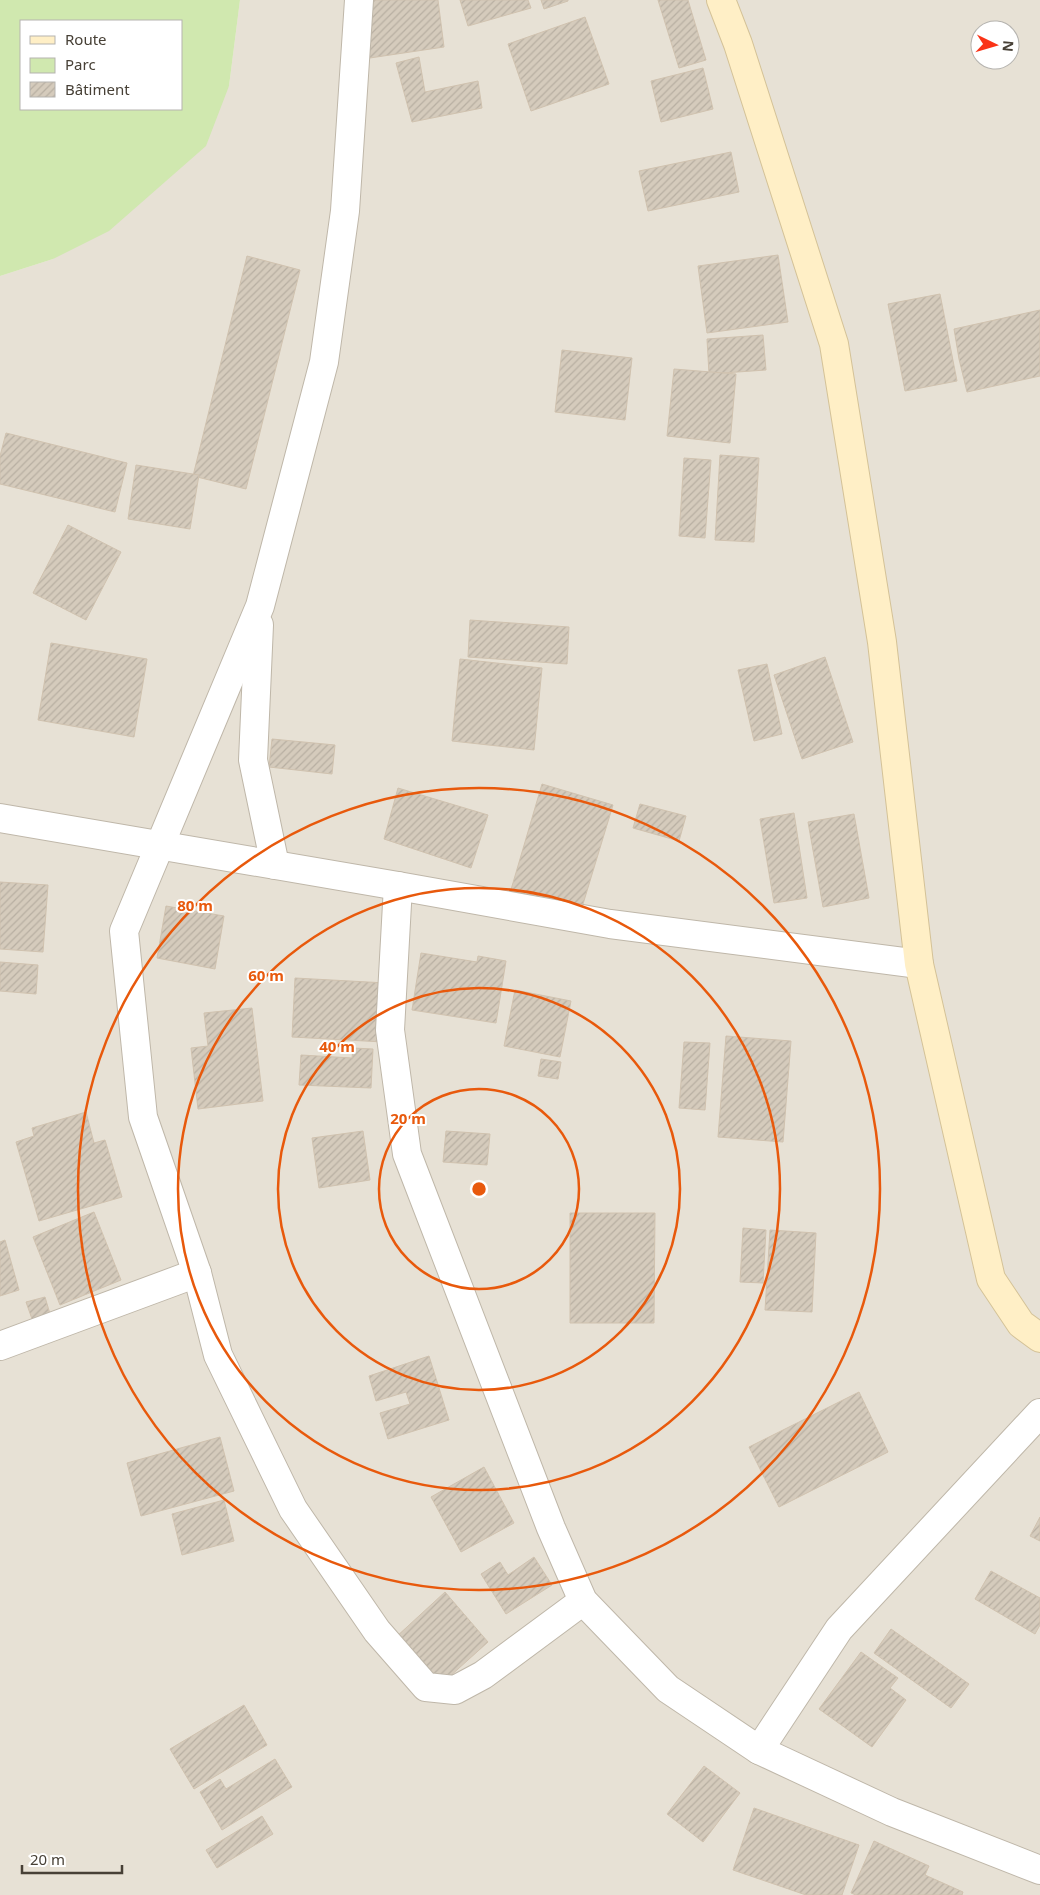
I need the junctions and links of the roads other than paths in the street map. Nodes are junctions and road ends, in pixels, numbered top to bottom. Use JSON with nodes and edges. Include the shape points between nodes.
{"nodes":[{"id":1,"x":359,"y":0,"type":"edge"},
{"id":2,"x":721,"y":0,"type":"edge"},
{"id":3,"x":260,"y":606,"type":"junction"},
{"id":4,"x":0,"y":818,"type":"edge"},
{"id":5,"x":160,"y":845,"type":"junction"},
{"id":6,"x":275,"y":865,"type":"junction"},
{"id":7,"x":398,"y":886,"type":"junction"},
{"id":8,"x":919,"y":964,"type":"junction"},
{"id":9,"x":197,"y":1273,"type":"junction"},
{"id":10,"x":1040,"y":1338,"type":"edge"},
{"id":11,"x":0,"y":1346,"type":"edge"},
{"id":12,"x":1040,"y":1413,"type":"edge"},
{"id":13,"x":583,"y":1601,"type":"junction"},
{"id":14,"x":759,"y":1750,"type":"junction"},
{"id":15,"x":1040,"y":1870,"type":"edge"}],
"edges":[{"from":1,"to":3,"type":"street","via":[[345,211],[324,362]]},
{"from":2,"to":8,"type":"main road","via":[[834,344],[882,642]]},
{"from":3,"to":5,"type":"street"},
{"from":3,"to":6,"type":"street","via":[[253,760]]},
{"from":4,"to":5,"type":"street"},
{"from":5,"to":6,"type":"street"},
{"from":5,"to":9,"type":"street","via":[[124,931],[143,1118]]},
{"from":6,"to":7,"type":"street"},
{"from":7,"to":8,"type":"street","via":[[610,924]]},
{"from":7,"to":13,"type":"street","via":[[390,1030],[407,1154],[551,1528]]},
{"from":8,"to":10,"type":"main road","via":[[991,1279],[1021,1324]]},
{"from":9,"to":11,"type":"street"},
{"from":9,"to":13,"type":"street","via":[[218,1355],[293,1509],[377,1631],[426,1687],[455,1690],[483,1675]]},
{"from":12,"to":14,"type":"street","via":[[839,1629]]},
{"from":13,"to":14,"type":"street","via":[[668,1689]]},
{"from":14,"to":15,"type":"street","via":[[892,1812]]}]}
